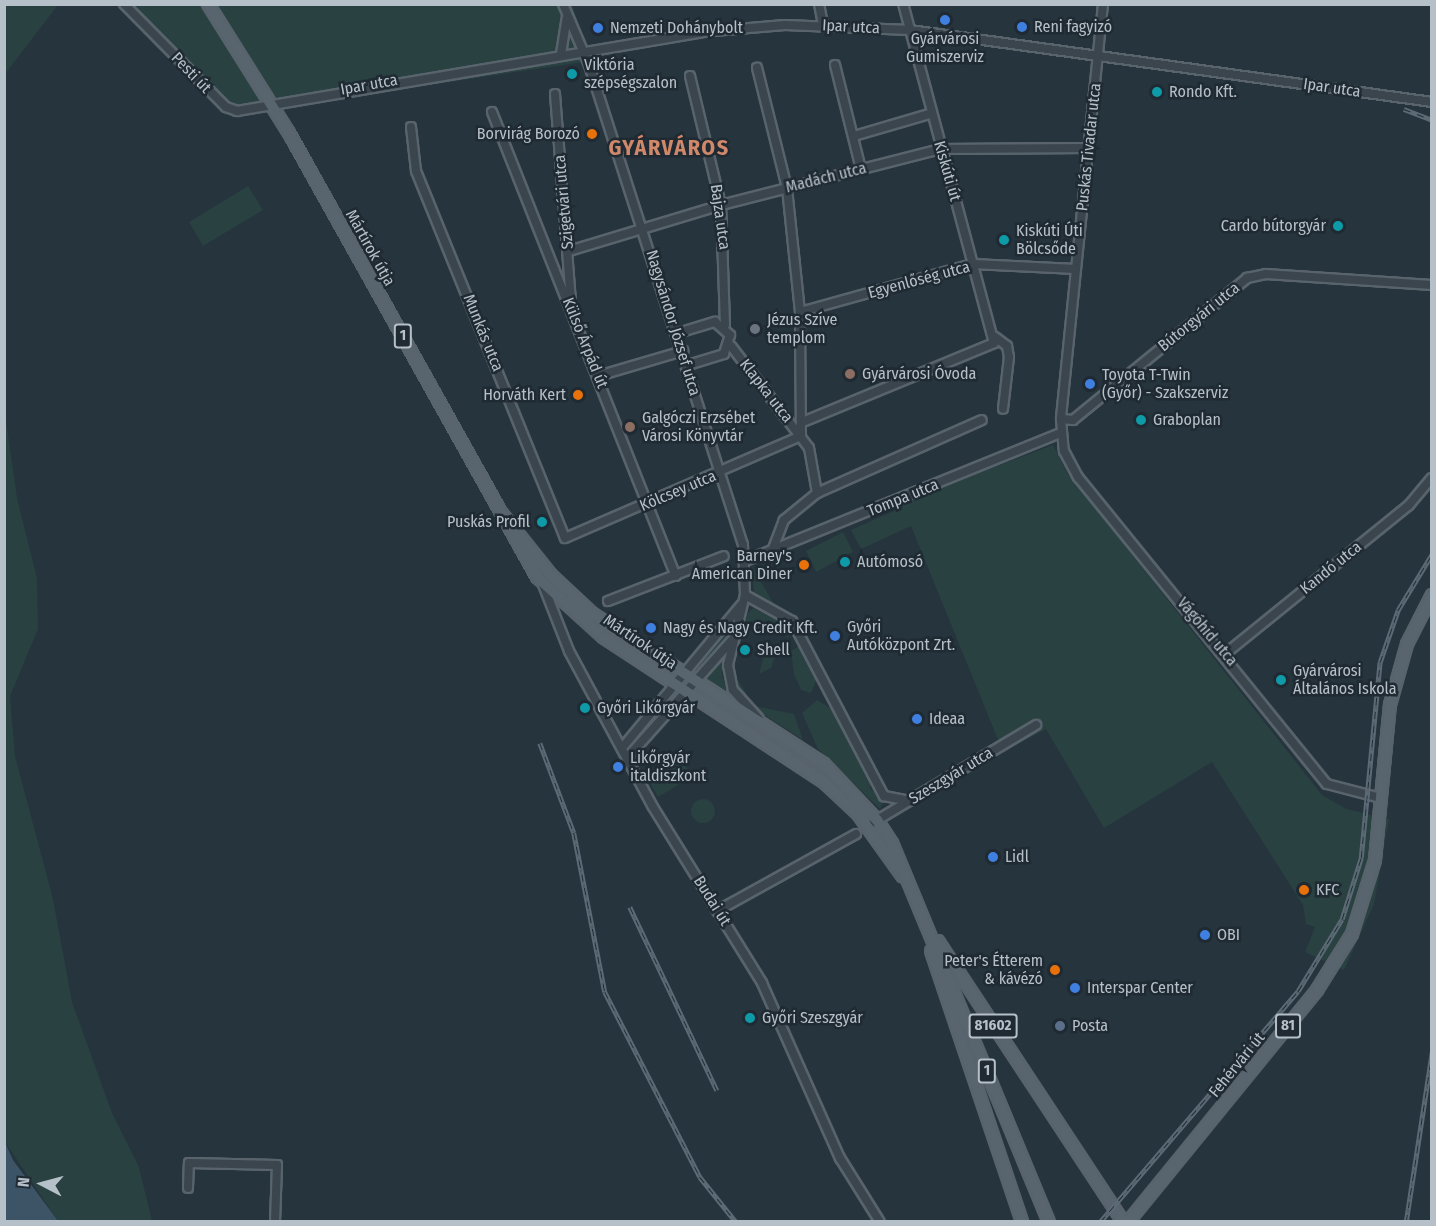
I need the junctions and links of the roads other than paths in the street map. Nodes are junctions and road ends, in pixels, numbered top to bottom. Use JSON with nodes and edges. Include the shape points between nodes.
{"nodes":[{"id":1,"x":124,"y":4,"type":"edge"},
{"id":2,"x":208,"y":4,"type":"edge"},
{"id":3,"x":563,"y":4,"type":"edge"},
{"id":4,"x":819,"y":4,"type":"edge"},
{"id":5,"x":903,"y":4,"type":"edge"},
{"id":6,"x":1103,"y":4,"type":"edge"},
{"id":7,"x":567,"y":15,"type":"junction"},
{"id":8,"x":823,"y":25,"type":"junction"},
{"id":9,"x":910,"y":30,"type":"junction"},
{"id":10,"x":582,"y":52,"type":"junction"},
{"id":11,"x":561,"y":54,"type":"junction"},
{"id":12,"x":1098,"y":56,"type":"junction"},
{"id":13,"x":835,"y":65,"type":"dead end"},
{"id":14,"x":757,"y":68,"type":"dead end"},
{"id":15,"x":690,"y":76,"type":"dead end"},
{"id":16,"x":555,"y":94,"type":"dead end"},
{"id":17,"x":1431,"y":102,"type":"edge"},
{"id":18,"x":271,"y":104,"type":"junction"},
{"id":19,"x":492,"y":112,"type":"dead end"},
{"id":20,"x":929,"y":114,"type":"junction"},
{"id":21,"x":411,"y":127,"type":"dead end"},
{"id":22,"x":854,"y":136,"type":"junction"},
{"id":23,"x":941,"y":148,"type":"junction"},
{"id":24,"x":1089,"y":148,"type":"junction"},
{"id":25,"x":861,"y":169,"type":"junction"},
{"id":26,"x":787,"y":188,"type":"junction"},
{"id":27,"x":721,"y":205,"type":"junction"},
{"id":28,"x":643,"y":229,"type":"junction"},
{"id":29,"x":569,"y":251,"type":"junction"},
{"id":30,"x":973,"y":264,"type":"junction"},
{"id":31,"x":1076,"y":269,"type":"junction"},
{"id":32,"x":1431,"y":285,"type":"edge"},
{"id":33,"x":571,"y":309,"type":"junction"},
{"id":34,"x":800,"y":312,"type":"junction"},
{"id":35,"x":725,"y":325,"type":"junction"},
{"id":36,"x":678,"y":333,"type":"junction"},
{"id":37,"x":994,"y":340,"type":"junction"},
{"id":38,"x":731,"y":346,"type":"junction"},
{"id":39,"x":683,"y":351,"type":"junction"},
{"id":40,"x":687,"y":365,"type":"junction"},
{"id":41,"x":598,"y":376,"type":"junction"},
{"id":42,"x":1003,"y":409,"type":"dead end"},
{"id":43,"x":1061,"y":419,"type":"junction"},
{"id":44,"x":982,"y":420,"type":"dead end"},
{"id":45,"x":805,"y":421,"type":"junction"},
{"id":46,"x":1060,"y":433,"type":"junction"},
{"id":47,"x":801,"y":436,"type":"junction"},
{"id":48,"x":719,"y":474,"type":"junction"},
{"id":49,"x":1431,"y":478,"type":"edge"},
{"id":50,"x":817,"y":493,"type":"junction"},
{"id":51,"x":645,"y":505,"type":"junction"},
{"id":52,"x":499,"y":510,"type":"junction"},
{"id":53,"x":565,"y":538,"type":"joint"},
{"id":54,"x":773,"y":549,"type":"junction"},
{"id":55,"x":724,"y":556,"type":"dead end"},
{"id":56,"x":745,"y":561,"type":"junction"},
{"id":57,"x":676,"y":576,"type":"junction"},
{"id":58,"x":542,"y":582,"type":"junction"},
{"id":59,"x":1431,"y":595,"type":"edge"},
{"id":60,"x":744,"y":599,"type":"junction"},
{"id":61,"x":608,"y":601,"type":"dead end"},
{"id":62,"x":733,"y":639,"type":"junction"},
{"id":63,"x":1225,"y":654,"type":"junction"},
{"id":64,"x":690,"y":680,"type":"junction"},
{"id":65,"x":683,"y":689,"type":"junction"},
{"id":66,"x":1036,"y":725,"type":"dead end"},
{"id":67,"x":768,"y":729,"type":"junction"},
{"id":68,"x":622,"y":748,"type":"junction"},
{"id":69,"x":627,"y":758,"type":"junction"},
{"id":70,"x":1381,"y":798,"type":"junction"},
{"id":71,"x":909,"y":801,"type":"junction"},
{"id":72,"x":877,"y":820,"type":"junction"},
{"id":73,"x":867,"y":826,"type":"junction"},
{"id":74,"x":856,"y":834,"type":"dead end"},
{"id":75,"x":903,"y":877,"type":"junction"},
{"id":76,"x":717,"y":911,"type":"junction"},
{"id":77,"x":924,"y":921,"type":"junction"},
{"id":78,"x":188,"y":1188,"type":"dead end"},
{"id":79,"x":275,"y":1221,"type":"edge"},
{"id":80,"x":880,"y":1221,"type":"edge"},
{"id":81,"x":1022,"y":1221,"type":"edge"},
{"id":82,"x":1049,"y":1221,"type":"edge"},
{"id":83,"x":1123,"y":1221,"type":"edge"},
{"id":84,"x":1128,"y":1221,"type":"edge"}],
"edges":[{"from":1,"to":18,"type":"street","name":"Pesti út","via":[[226,107],[237,111]]},
{"from":2,"to":18,"type":"main road","name":"Mártírok útja","number":"1"},
{"from":3,"to":7,"type":"street","name":"Nagysándor József utca"},
{"from":4,"to":8,"type":"street"},
{"from":5,"to":9,"type":"street","name":"Kiskúti út"},
{"from":6,"to":12,"type":"street","name":"Puskás Tivadar utca"},
{"from":7,"to":10,"type":"street","name":"Nagysándor József utca"},
{"from":7,"to":11,"type":"street"},
{"from":8,"to":9,"type":"street","name":"Ipar utca"},
{"from":8,"to":10,"type":"street","name":"Ipar utca","via":[[702,32]]},
{"from":9,"to":12,"type":"street","name":"Ipar utca"},
{"from":9,"to":20,"type":"street","name":"Kiskúti út"},
{"from":10,"to":11,"type":"street","name":"Ipar utca"},
{"from":10,"to":28,"type":"street","name":"Nagysándor József utca"},
{"from":11,"to":18,"type":"street","name":"Ipar utca"},
{"from":12,"to":17,"type":"street","name":"Ipar utca"},
{"from":12,"to":24,"type":"street","name":"Puskás Tivadar utca"},
{"from":13,"to":22,"type":"street"},
{"from":14,"to":26,"type":"street"},
{"from":15,"to":27,"type":"street","name":"Bajza utca"},
{"from":16,"to":29,"type":"street","name":"Szigetvári utca"},
{"from":18,"to":52,"type":"main road","name":"Mártírok útja","number":"1"},
{"from":19,"to":33,"type":"street","name":"Külső Árpád út"},
{"from":20,"to":22,"type":"street"},
{"from":20,"to":23,"type":"street","name":"Kiskúti út"},
{"from":21,"to":53,"type":"street","name":"Munkás utca","via":[[416,171]]},
{"from":22,"to":25,"type":"street"},
{"from":23,"to":24,"type":"street","name":"Madách utca"},
{"from":23,"to":25,"type":"street","name":"Madách utca"},
{"from":23,"to":30,"type":"street","name":"Kiskúti út"},
{"from":24,"to":31,"type":"street","name":"Puskás Tivadar utca"},
{"from":25,"to":26,"type":"street","name":"Madách utca"},
{"from":26,"to":27,"type":"street","name":"Madách utca"},
{"from":26,"to":34,"type":"street"},
{"from":27,"to":28,"type":"street","name":"Madách utca"},
{"from":27,"to":35,"type":"street","name":"Bajza utca"},
{"from":28,"to":29,"type":"street","name":"Madách utca"},
{"from":28,"to":36,"type":"street","name":"Nagysándor József utca"},
{"from":29,"to":33,"type":"street","name":"Szigetvári utca"},
{"from":30,"to":31,"type":"street","name":"Egyenlőség utca"},
{"from":30,"to":34,"type":"street","name":"Egyenlőség utca"},
{"from":30,"to":37,"type":"street","name":"Kiskúti út"},
{"from":31,"to":43,"type":"street","name":"Puskás Tivadar utca"},
{"from":32,"to":43,"type":"street","name":"Bútorgyári utca","via":[[1266,273],[1247,278],[1073,420]]},
{"from":33,"to":41,"type":"street","name":"Külső Árpád út"},
{"from":34,"to":45,"type":"street"},
{"from":35,"to":36,"type":"street","via":[[715,322]]},
{"from":35,"to":38,"type":"street","name":"Bajza utca"},
{"from":36,"to":39,"type":"street","name":"Nagysándor József utca"},
{"from":37,"to":42,"type":"street","name":"Kiskúti út","via":[[1007,346],[1009,357]]},
{"from":37,"to":45,"type":"street"},
{"from":38,"to":40,"type":"street","via":[[724,354]]},
{"from":38,"to":47,"type":"street","name":"Klapka utca"},
{"from":39,"to":40,"type":"street","name":"Nagysándor József utca"},
{"from":39,"to":41,"type":"street"},
{"from":40,"to":48,"type":"street","name":"Nagysándor József utca"},
{"from":41,"to":51,"type":"street","name":"Külső Árpád út"},
{"from":43,"to":46,"type":"street","name":"Puskás Tivadar utca"},
{"from":44,"to":50,"type":"street"},
{"from":45,"to":47,"type":"street"},
{"from":46,"to":54,"type":"street","name":"Tompa utca"},
{"from":46,"to":63,"type":"street","name":"Vágóhíd utca","via":[[1078,477]]},
{"from":47,"to":48,"type":"street","name":"Kölcsey utca"},
{"from":47,"to":50,"type":"street"},
{"from":48,"to":51,"type":"street","name":"Kölcsey utca"},
{"from":48,"to":56,"type":"street","name":"Nagysándor József utca"},
{"from":49,"to":63,"type":"street","name":"Kandó utca","via":[[1409,505]]},
{"from":50,"to":54,"type":"street","via":[[784,520]]},
{"from":51,"to":53,"type":"street","name":"Kölcsey utca"},
{"from":51,"to":57,"type":"street","name":"Külső Árpád út"},
{"from":52,"to":58,"type":"main road","name":"Mártírok útja","number":"1"},
{"from":52,"to":64,"type":"main road","name":"Mártírok útja","number":"1","via":[[578,602]]},
{"from":54,"to":56,"type":"street","name":"Tompa utca"},
{"from":55,"to":57,"type":"street"},
{"from":56,"to":60,"type":"street","name":"Nagysándor József utca"},
{"from":57,"to":61,"type":"street"},
{"from":58,"to":65,"type":"main road","name":"Mártírok útja","number":"1","via":[[603,637]]},
{"from":58,"to":68,"type":"street","name":"Budai út","via":[[556,623]]},
{"from":59,"to":70,"type":"main road","name":"Fehérvári út","number":"81","via":[[1397,674]]},
{"from":60,"to":62,"type":"street","name":"Nagysándor József utca"},
{"from":60,"to":64,"type":"street"},
{"from":60,"to":71,"type":"street","via":[[792,621],[881,791],[891,801]]},
{"from":62,"to":64,"type":"street"},
{"from":62,"to":67,"type":"street","name":"Nagysándor József utca","via":[[728,665],[733,690]]},
{"from":63,"to":70,"type":"street","name":"Vágóhíd utca","via":[[1326,784]]},
{"from":64,"to":65,"type":"street"},
{"from":64,"to":67,"type":"main road","number":"1"},
{"from":65,"to":68,"type":"street"},
{"from":65,"to":69,"type":"street"},
{"from":65,"to":73,"type":"main road","number":"1","via":[[815,775]]},
{"from":66,"to":71,"type":"street","name":"Szeszgyár utca"},
{"from":67,"to":72,"type":"main road","number":"1","via":[[824,764]]},
{"from":68,"to":69,"type":"street","name":"Budai út"},
{"from":69,"to":76,"type":"street","name":"Budai út"},
{"from":70,"to":84,"type":"main road","name":"Fehérvári út","number":"81","via":[[1368,892],[1338,962]]},
{"from":71,"to":72,"type":"street","name":"Szeszgyár utca"},
{"from":72,"to":73,"type":"street","name":"Szeszgyár utca"},
{"from":72,"to":75,"type":"main road","number":"1"},
{"from":73,"to":75,"type":"main road","number":"1"},
{"from":74,"to":76,"type":"street"},
{"from":75,"to":77,"type":"main road","number":"1"},
{"from":76,"to":80,"type":"street","name":"Budai út","via":[[762,983],[840,1158]]},
{"from":77,"to":81,"type":"main road","via":[[939,987]]},
{"from":77,"to":82,"type":"main road","number":"1"},
{"from":77,"to":83,"type":"main road","number":"81602"},
{"from":78,"to":79,"type":"street","via":[[189,1163],[277,1165]]}]}
